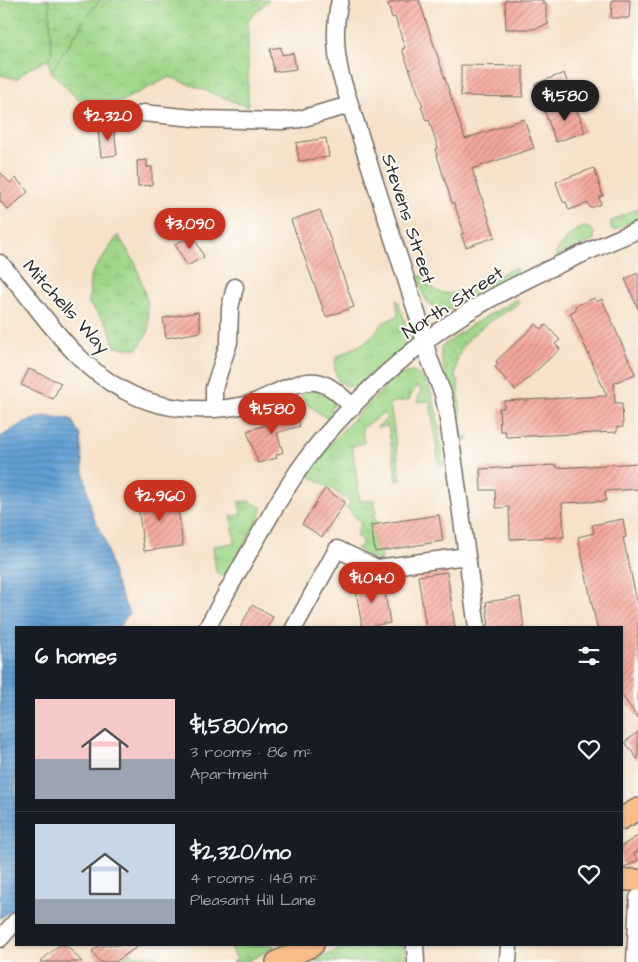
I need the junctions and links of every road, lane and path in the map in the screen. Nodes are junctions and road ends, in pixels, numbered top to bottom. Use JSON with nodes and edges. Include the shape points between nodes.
{"nodes":[{"id":1,"x":340,"y":0,"type":"edge"},
{"id":2,"x":350,"y":105,"type":"junction"},
{"id":3,"x":144,"y":114,"type":"dead end"},
{"id":4,"x":638,"y":230,"type":"edge"},
{"id":5,"x":0,"y":263,"type":"edge"},
{"id":6,"x":235,"y":288,"type":"dead end"},
{"id":7,"x":424,"y":342,"type":"junction"},
{"id":8,"x":353,"y":407,"type":"junction"},
{"id":9,"x":214,"y":409,"type":"junction"},
{"id":10,"x":467,"y":556,"type":"junction"},
{"id":11,"x":208,"y":626,"type":"edge"},
{"id":12,"x":295,"y":626,"type":"edge"},
{"id":13,"x":477,"y":626,"type":"edge"},
{"id":14,"x":638,"y":809,"type":"edge"},
{"id":15,"x":623,"y":818,"type":"edge"},
{"id":16,"x":623,"y":880,"type":"edge"},
{"id":17,"x":638,"y":880,"type":"edge"},
{"id":18,"x":638,"y":898,"type":"edge"},
{"id":19,"x":15,"y":921,"type":"edge"},
{"id":20,"x":15,"y":921,"type":"edge"},
{"id":21,"x":0,"y":929,"type":"edge"},
{"id":22,"x":0,"y":939,"type":"edge"},
{"id":23,"x":311,"y":946,"type":"edge"},
{"id":24,"x":415,"y":946,"type":"edge"},
{"id":25,"x":510,"y":946,"type":"edge"},
{"id":26,"x":277,"y":962,"type":"edge"},
{"id":27,"x":416,"y":962,"type":"edge"},
{"id":28,"x":508,"y":962,"type":"edge"},
{"id":29,"x":635,"y":962,"type":"edge"}],
"edges":[{"from":1,"to":2,"type":"street","name":"Stevens Street","via":[[337,56]]},
{"from":2,"to":3,"type":"street","via":[[282,121]]},
{"from":2,"to":7,"type":"street","name":"Stevens Street"},
{"from":4,"to":7,"type":"street","name":"North Street","via":[[502,293]]},
{"from":5,"to":9,"type":"street","name":"Mitchells Way","via":[[59,335],[112,384],[162,406]]},
{"from":6,"to":9,"type":"street","via":[[230,308],[230,342],[214,388]]},
{"from":7,"to":8,"type":"street","name":"North Street"},
{"from":7,"to":10,"type":"street","name":"Stevens Street","via":[[447,412]]},
{"from":8,"to":9,"type":"street","name":"Mitchells Way","via":[[326,385],[310,382],[252,403]]},
{"from":8,"to":11,"type":"street","name":"North Street","via":[[323,438],[274,508]]},
{"from":10,"to":12,"type":"street","via":[[377,568],[337,548]]},
{"from":10,"to":13,"type":"street","name":"Stevens Street"},
{"from":14,"to":15,"type":"main road"},
{"from":16,"to":17,"type":"main road"},
{"from":18,"to":29,"type":"street"},
{"from":19,"to":21,"type":"street"},
{"from":20,"to":22,"type":"street"},
{"from":23,"to":26,"type":"main road"},
{"from":24,"to":27,"type":"street"},
{"from":25,"to":28,"type":"street"}]}
